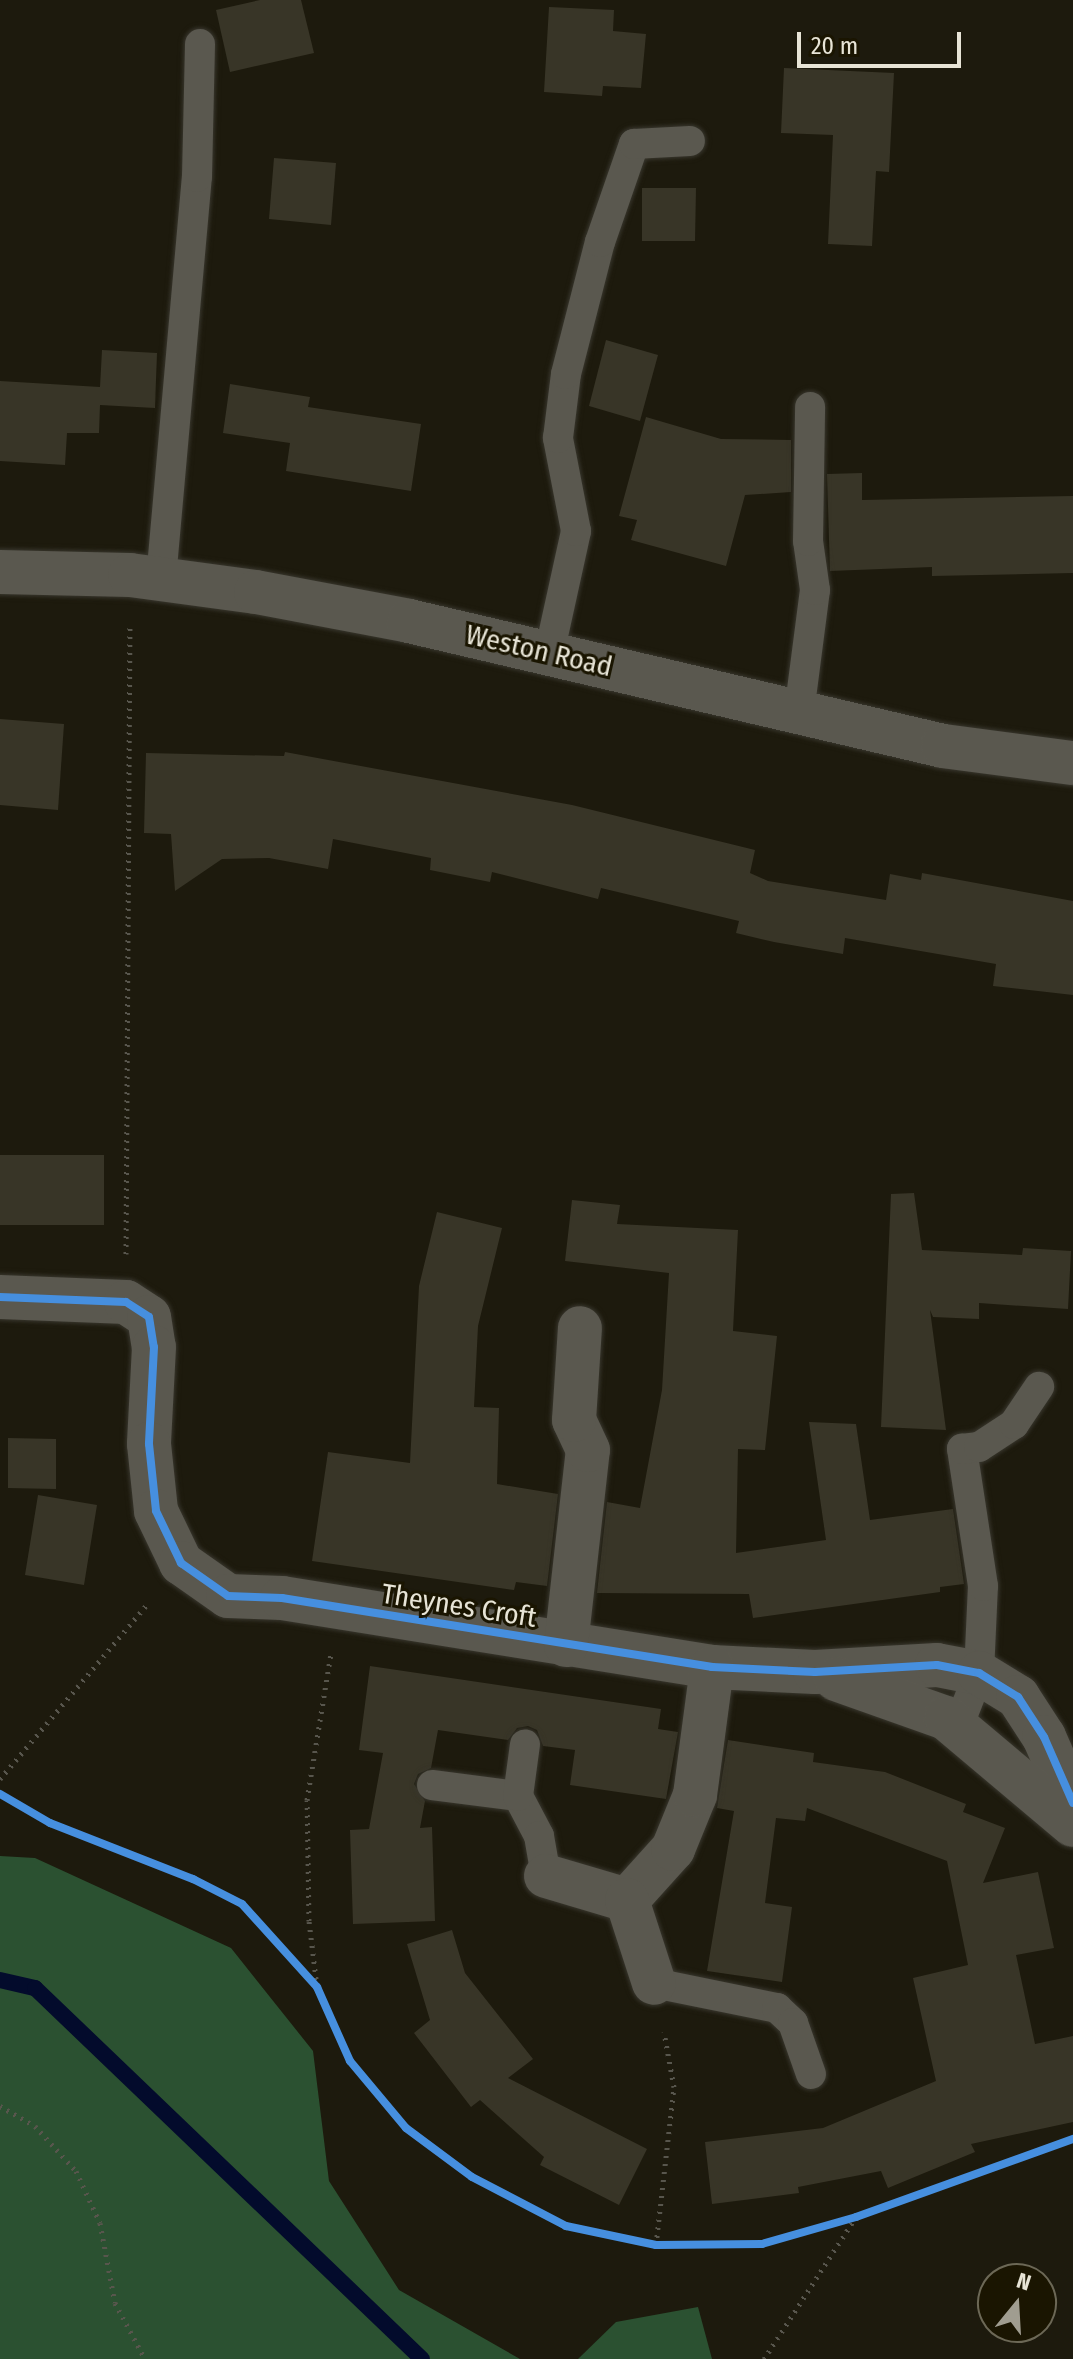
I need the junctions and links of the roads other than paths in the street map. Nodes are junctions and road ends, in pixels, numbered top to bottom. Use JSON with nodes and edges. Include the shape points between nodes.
{"nodes":[{"id":1,"x":200,"y":44,"type":"dead end"},
{"id":2,"x":690,"y":141,"type":"dead end"},
{"id":3,"x":810,"y":407,"type":"dead end"},
{"id":4,"x":0,"y":572,"type":"edge"},
{"id":5,"x":146,"y":577,"type":"junction"},
{"id":6,"x":549,"y":654,"type":"junction"},
{"id":7,"x":799,"y":713,"type":"junction"},
{"id":8,"x":1073,"y":763,"type":"edge"},
{"id":9,"x":0,"y":1297,"type":"edge"},
{"id":10,"x":580,"y":1328,"type":"dead end"},
{"id":11,"x":1039,"y":1387,"type":"dead end"},
{"id":12,"x":566,"y":1645,"type":"junction"},
{"id":13,"x":712,"y":1667,"type":"junction"},
{"id":14,"x":815,"y":1672,"type":"junction"},
{"id":15,"x":979,"y":1673,"type":"junction"},
{"id":16,"x":958,"y":1727,"type":"junction"},
{"id":17,"x":525,"y":1744,"type":"dead end"},
{"id":18,"x":432,"y":1785,"type":"dead end"},
{"id":19,"x":518,"y":1796,"type":"junction"},
{"id":20,"x":1073,"y":1803,"type":"edge"},
{"id":21,"x":1073,"y":1825,"type":"edge"},
{"id":22,"x":546,"y":1876,"type":"joint"},
{"id":23,"x":627,"y":1900,"type":"junction"},
{"id":24,"x":654,"y":1983,"type":"joint"},
{"id":25,"x":811,"y":2074,"type":"dead end"}],
"edges":[{"from":1,"to":5,"type":"lane","via":[[197,177]]},
{"from":2,"to":6,"type":"lane","via":[[634,144],[600,242],[566,374],[558,438],[576,531]]},
{"from":3,"to":7,"type":"lane","via":[[808,541],[815,590]]},
{"from":4,"to":5,"type":"street","name":"Weston Road"},
{"from":5,"to":6,"type":"street","name":"Weston Road","via":[[394,618]]},
{"from":6,"to":7,"type":"street","name":"Weston Road"},
{"from":7,"to":8,"type":"street","name":"Weston Road","via":[[943,746]]},
{"from":9,"to":12,"type":"street","name":"Theynes Croft","via":[[126,1302],[149,1317],[154,1347],[149,1444],[156,1511],[181,1563],[228,1596],[282,1598]]},
{"from":10,"to":12,"type":"street","via":[[574,1420],[588,1450]]},
{"from":11,"to":15,"type":"lane","via":[[1014,1424],[979,1447],[962,1449],[983,1586]]},
{"from":12,"to":13,"type":"street","name":"Theynes Croft"},
{"from":13,"to":14,"type":"street","name":"Theynes Croft"},
{"from":13,"to":23,"type":"street","via":[[695,1795],[673,1849]]},
{"from":14,"to":15,"type":"street","name":"Theynes Croft","via":[[937,1665]]},
{"from":14,"to":16,"type":"street","name":"Theynes Croft"},
{"from":15,"to":16,"type":"lane"},
{"from":15,"to":20,"type":"street","name":"Theynes Croft","via":[[1018,1697],[1044,1737]]},
{"from":16,"to":21,"type":"street","name":"Theynes Croft"},
{"from":17,"to":19,"type":"lane"},
{"from":18,"to":19,"type":"lane"},
{"from":19,"to":22,"type":"lane","via":[[539,1836]]},
{"from":22,"to":23,"type":"street"},
{"from":23,"to":24,"type":"street"},
{"from":24,"to":25,"type":"lane","via":[[777,2008],[793,2023]]}]}
